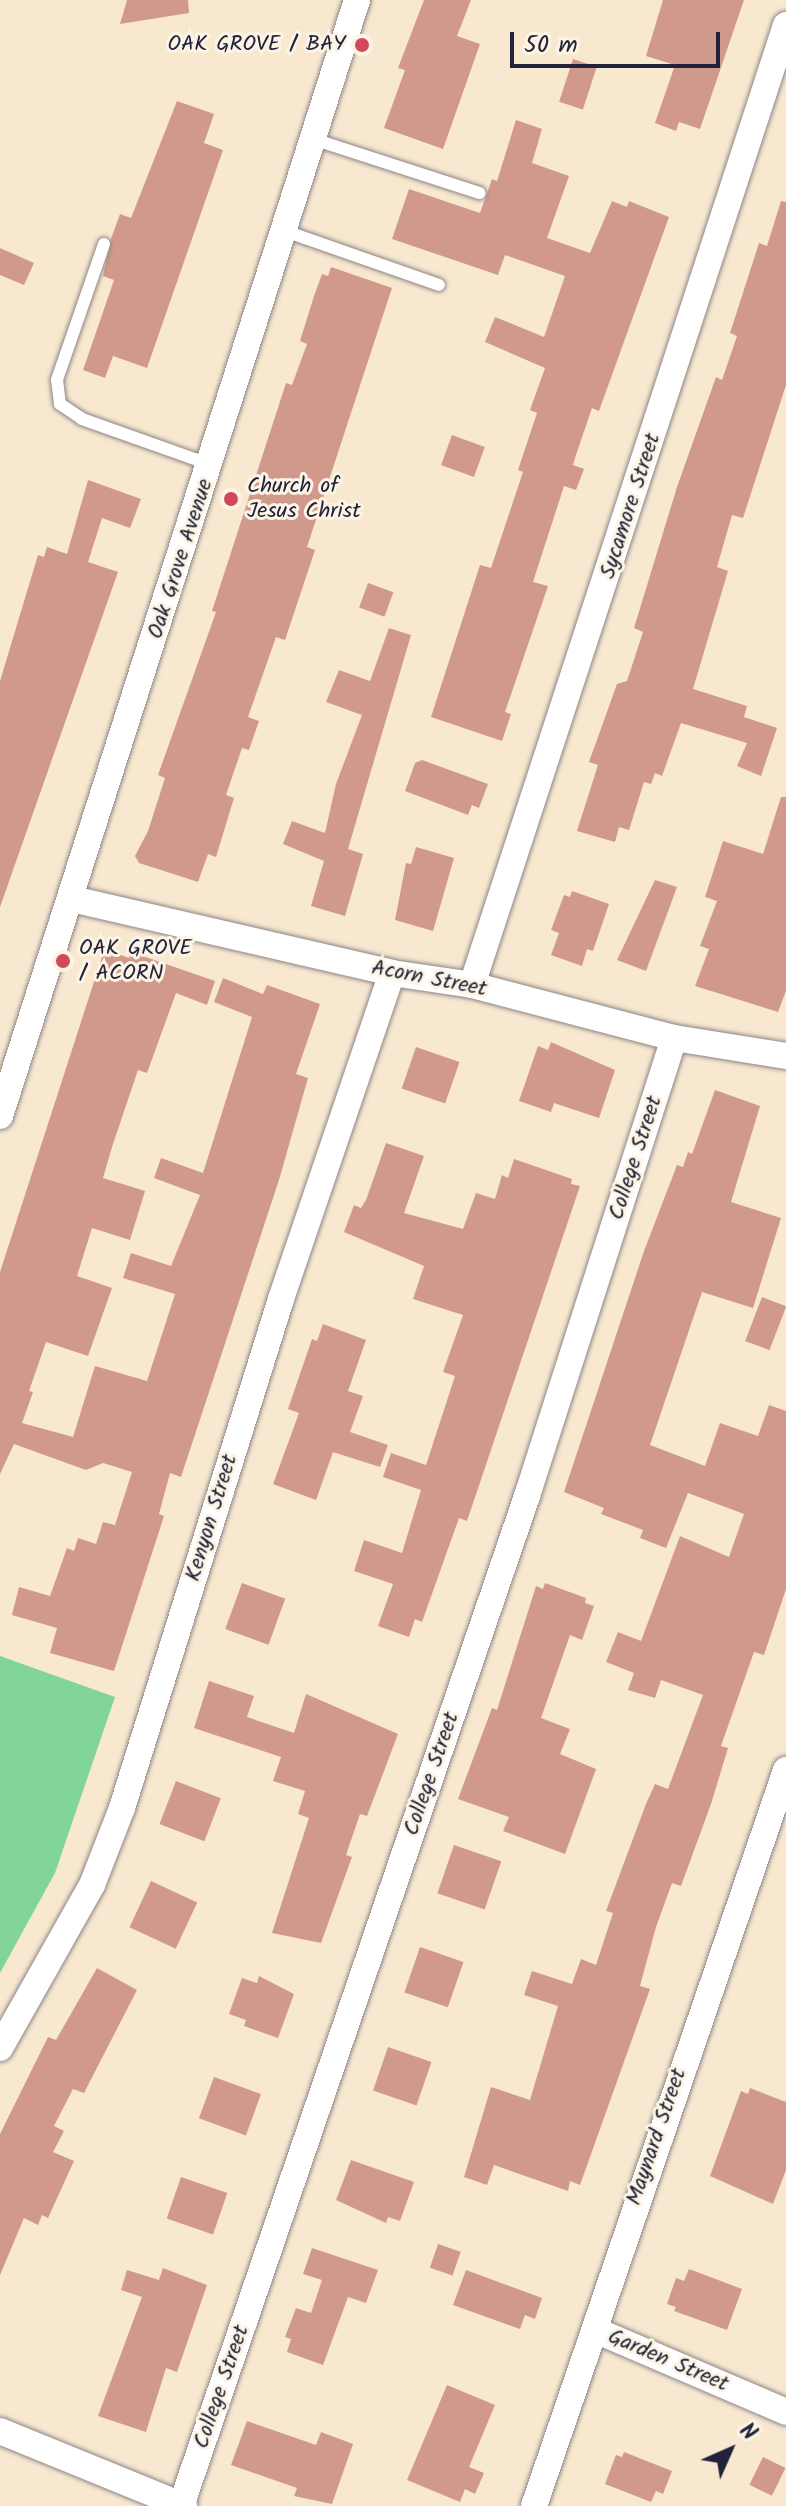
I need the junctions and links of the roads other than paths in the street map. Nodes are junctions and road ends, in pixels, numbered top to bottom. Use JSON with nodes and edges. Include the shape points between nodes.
{"nodes":[{"id":1,"x":357,"y":0,"type":"edge"},
{"id":2,"x":786,"y":25,"type":"edge"},
{"id":3,"x":313,"y":139,"type":"junction"},
{"id":4,"x":479,"y":193,"type":"dead end"},
{"id":5,"x":285,"y":231,"type":"junction"},
{"id":6,"x":104,"y":244,"type":"dead end"},
{"id":7,"x":439,"y":285,"type":"dead end"},
{"id":8,"x":211,"y":465,"type":"junction"},
{"id":9,"x":72,"y":899,"type":"junction"},
{"id":10,"x":392,"y":973,"type":"junction"},
{"id":11,"x":472,"y":985,"type":"junction"},
{"id":12,"x":674,"y":1038,"type":"junction"},
{"id":13,"x":786,"y":1056,"type":"edge"},
{"id":14,"x":0,"y":1116,"type":"edge"},
{"id":15,"x":786,"y":1770,"type":"edge"},
{"id":16,"x":0,"y":2048,"type":"edge"},
{"id":17,"x":595,"y":2330,"type":"junction"},
{"id":18,"x":786,"y":2412,"type":"edge"},
{"id":19,"x":0,"y":2431,"type":"edge"},
{"id":20,"x":183,"y":2506,"type":"edge"},
{"id":21,"x":534,"y":2506,"type":"edge"}],
"edges":[{"from":1,"to":3,"type":"street","name":"Oak Grove Avenue"},
{"from":2,"to":11,"type":"street","name":"Sycamore Street"},
{"from":3,"to":4,"type":"lane"},
{"from":3,"to":5,"type":"street","name":"Oak Grove Avenue"},
{"from":5,"to":7,"type":"lane"},
{"from":5,"to":8,"type":"street","name":"Oak Grove Avenue"},
{"from":6,"to":8,"type":"lane","via":[[57,380],[60,404],[82,419]]},
{"from":8,"to":9,"type":"street","name":"Oak Grove Avenue"},
{"from":9,"to":10,"type":"street","name":"Acorn Street"},
{"from":9,"to":14,"type":"street","name":"Oak Grove Avenue"},
{"from":10,"to":11,"type":"street","name":"Acorn Street"},
{"from":10,"to":16,"type":"street","name":"Kenyon Street","via":[[281,1299],[122,1808],[92,1885]]},
{"from":11,"to":12,"type":"street","name":"Acorn Street"},
{"from":12,"to":13,"type":"street","name":"Acorn Street"},
{"from":12,"to":20,"type":"street","name":"College Street","via":[[517,1525]]},
{"from":15,"to":17,"type":"street","name":"Maynard Street"},
{"from":17,"to":18,"type":"street","name":"Garden Street"},
{"from":17,"to":21,"type":"street","name":"Maynard Street"},
{"from":19,"to":20,"type":"street"}]}
